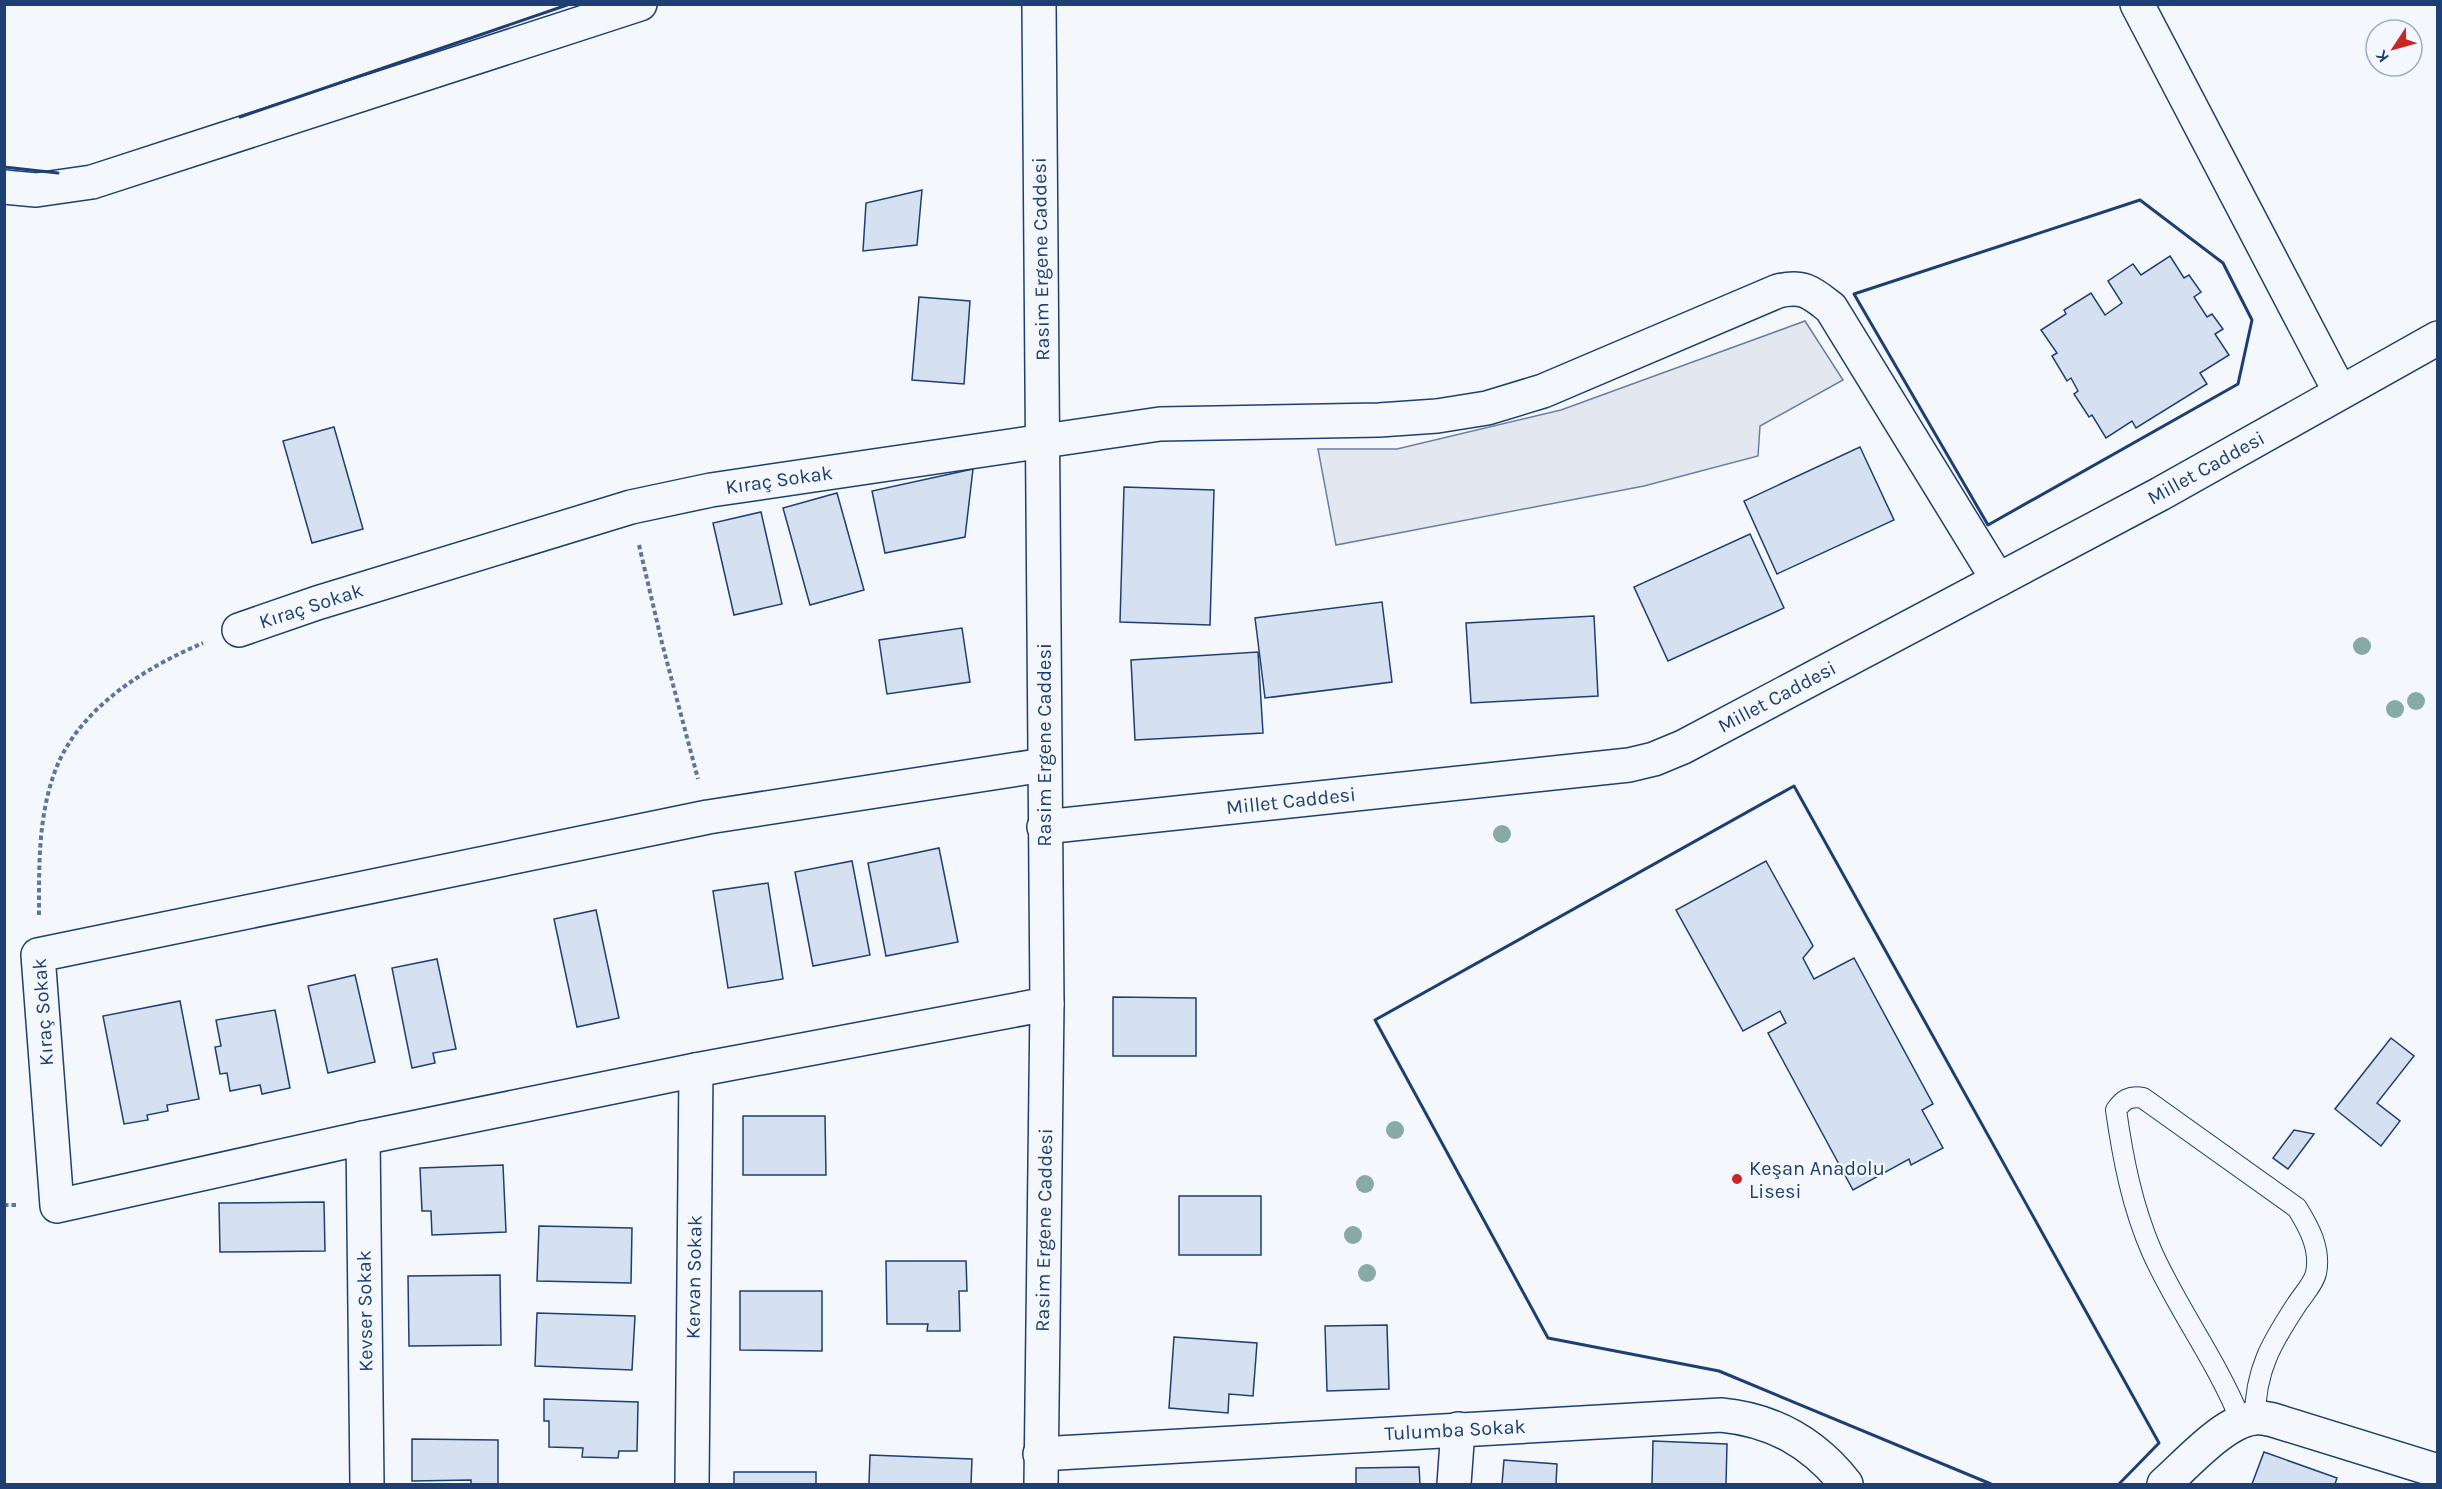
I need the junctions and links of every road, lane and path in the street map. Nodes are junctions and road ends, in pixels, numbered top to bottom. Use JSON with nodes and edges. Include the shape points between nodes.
{"nodes":[{"id":1,"x":640,"y":4,"type":"edge"},
{"id":2,"x":1039,"y":4,"type":"edge"},
{"id":3,"x":2137,"y":4,"type":"edge"},
{"id":4,"x":4,"y":187,"type":"edge"},
{"id":5,"x":2438,"y":338,"type":"edge"},
{"id":6,"x":2340,"y":392,"type":"junction"},
{"id":7,"x":1043,"y":440,"type":"junction"},
{"id":8,"x":631,"y":507,"type":"junction"},
{"id":9,"x":1998,"y":580,"type":"junction"},
{"id":10,"x":239,"y":630,"type":"joint"},
{"id":11,"x":1044,"y":765,"type":"junction"},
{"id":12,"x":708,"y":817,"type":"junction"},
{"id":13,"x":1044,"y":827,"type":"junction"},
{"id":14,"x":38,"y":955,"type":"junction"},
{"id":15,"x":1047,"y":1004,"type":"junction"},
{"id":16,"x":696,"y":1070,"type":"junction"},
{"id":17,"x":363,"y":1138,"type":"junction"},
{"id":18,"x":2248,"y":1419,"type":"junction"},
{"id":19,"x":1458,"y":1430,"type":"junction"},
{"id":20,"x":1041,"y":1469,"type":"edge"},
{"id":21,"x":2438,"y":1471,"type":"edge"},
{"id":22,"x":367,"y":1485,"type":"edge"},
{"id":23,"x":692,"y":1485,"type":"edge"},
{"id":24,"x":1454,"y":1485,"type":"edge"},
{"id":25,"x":1846,"y":1485,"type":"edge"},
{"id":26,"x":2164,"y":1485,"type":"edge"}],
"edges":[{"from":1,"to":4,"type":"street","via":[[92,182],[36,190]]},
{"from":2,"to":7,"type":"street","name":"Rasim Ergene Caddesi"},
{"from":3,"to":6,"type":"street"},
{"from":5,"to":6,"type":"street","name":"Millet Caddesi"},
{"from":6,"to":9,"type":"street","name":"Millet Caddesi"},
{"from":7,"to":8,"type":"street","name":"Kıraç Sokak","via":[[711,490]]},
{"from":7,"to":9,"type":"street","name":"Kıraç Sokak","via":[[1160,424],[1379,420],[1487,408],[1543,392],[1793,288],[1811,292],[1832,309]]},
{"from":7,"to":11,"type":"street","name":"Rasim Ergene Caddesi"},
{"from":8,"to":10,"type":"street","name":"Kıraç Sokak"},
{"from":8,"to":12,"type":"path"},
{"from":9,"to":13,"type":"street","name":"Millet Caddesi","via":[[1654,759],[1629,765]]},
{"from":10,"to":14,"type":"path","name":"Kıraç Sokak","via":[[182,652],[133,681],[87,720],[69,742],[46,800],[40,843]]},
{"from":11,"to":12,"type":"street"},
{"from":11,"to":13,"type":"street","name":"Rasim Ergene Caddesi"},
{"from":12,"to":14,"type":"street"},
{"from":13,"to":15,"type":"street","name":"Rasim Ergene Caddesi"},
{"from":14,"to":17,"type":"street","name":"Kıraç Sokak","via":[[57,1206]]},
{"from":15,"to":16,"type":"street"},
{"from":15,"to":20,"type":"street","name":"Rasim Ergene Caddesi"},
{"from":16,"to":17,"type":"street"},
{"from":16,"to":23,"type":"street","name":"Kervan Sokak"},
{"from":17,"to":22,"type":"street","name":"Kevser Sokak"},
{"from":18,"to":18,"type":"lane","via":[[2263,1362],[2316,1274],[2315,1243],[2297,1208],[2143,1098],[2128,1098],[2116,1110],[2123,1162],[2136,1212],[2170,1288]]},
{"from":18,"to":21,"type":"street","via":[[2274,1420]]},
{"from":18,"to":26,"type":"street","via":[[2219,1435]]},
{"from":19,"to":20,"type":"street","name":"Tulumba Sokak"},
{"from":19,"to":24,"type":"street"},
{"from":19,"to":25,"type":"street","name":"Tulumba Sokak","via":[[1739,1417],[1791,1434],[1822,1457]]}]}
